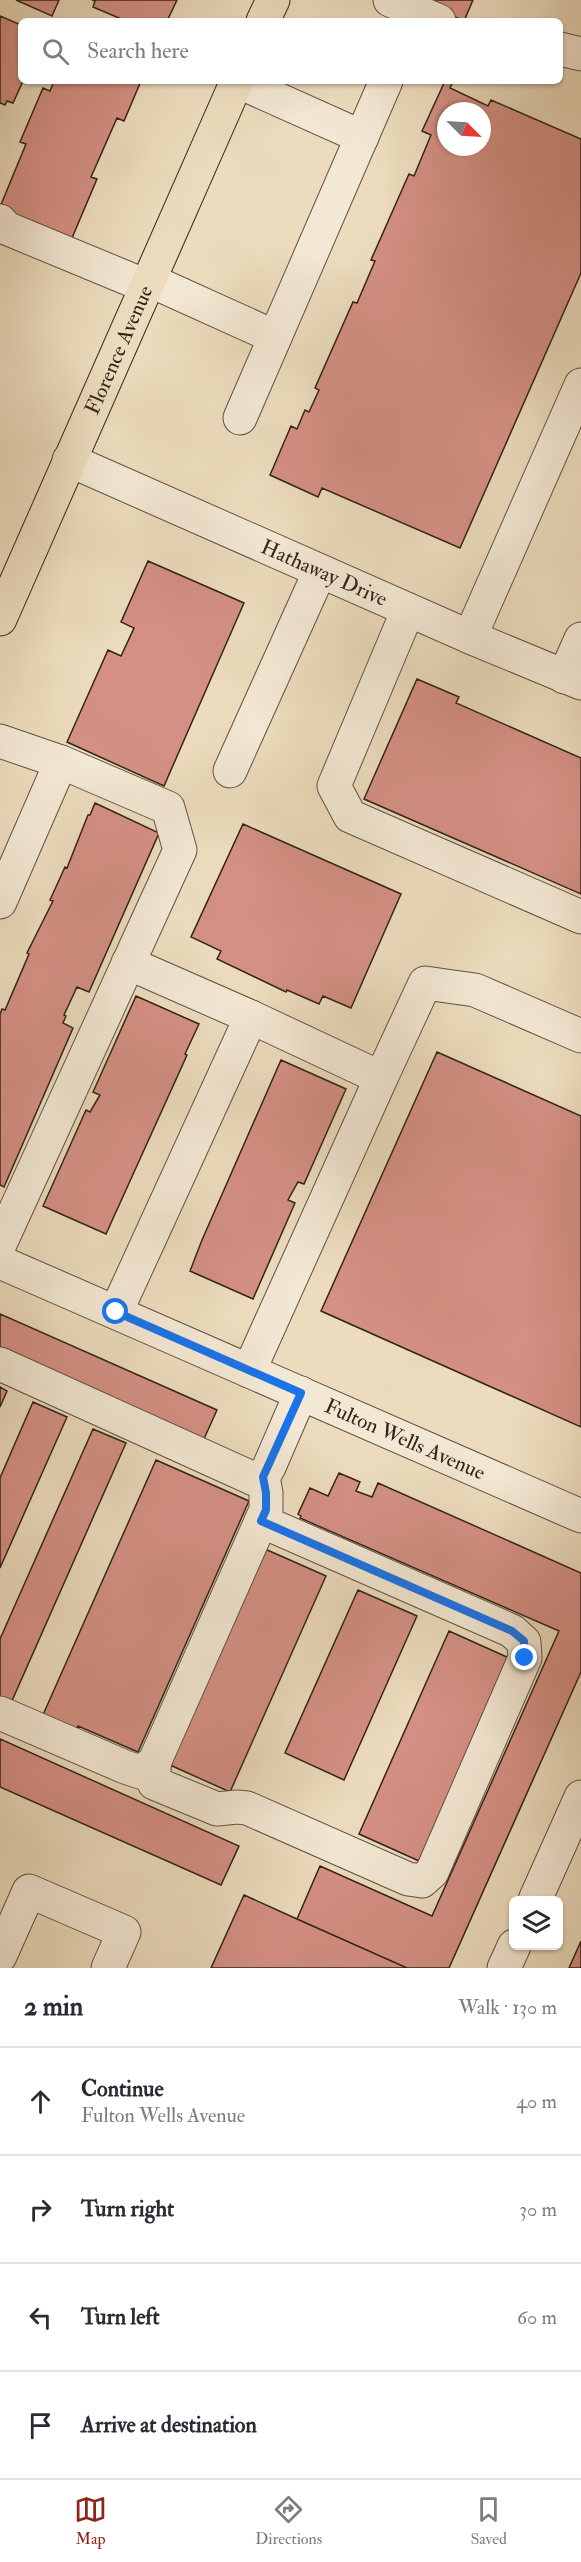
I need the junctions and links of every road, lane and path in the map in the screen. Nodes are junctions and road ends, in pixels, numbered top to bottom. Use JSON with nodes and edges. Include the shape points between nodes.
{"nodes":[{"id":1,"x":273,"y":0,"type":"edge"},
{"id":2,"x":390,"y":0,"type":"edge"},
{"id":3,"x":264,"y":18,"type":"edge"},
{"id":4,"x":432,"y":18,"type":"edge"},
{"id":5,"x":563,"y":49,"type":"edge"},
{"id":6,"x":581,"y":54,"type":"edge"},
{"id":7,"x":236,"y":84,"type":"edge"},
{"id":8,"x":244,"y":84,"type":"edge"},
{"id":9,"x":385,"y":84,"type":"edge"},
{"id":10,"x":362,"y":137,"type":"junction"},
{"id":11,"x":0,"y":221,"type":"edge"},
{"id":12,"x":148,"y":283,"type":"junction"},
{"id":13,"x":275,"y":337,"type":"junction"},
{"id":14,"x":581,"y":385,"type":"edge"},
{"id":15,"x":240,"y":418,"type":"dead end"},
{"id":16,"x":69,"y":460,"type":"junction"},
{"id":17,"x":320,"y":571,"type":"junction"},
{"id":18,"x":408,"y":610,"type":"junction"},
{"id":19,"x":0,"y":619,"type":"edge"},
{"id":20,"x":470,"y":637,"type":"junction"},
{"id":21,"x":581,"y":639,"type":"edge"},
{"id":22,"x":573,"y":680,"type":"edge"},
{"id":23,"x":0,"y":741,"type":"edge"},
{"id":24,"x":61,"y":762,"type":"junction"},
{"id":25,"x":230,"y":771,"type":"dead end"},
{"id":26,"x":0,"y":902,"type":"edge"},
{"id":27,"x":581,"y":917,"type":"edge"},
{"id":28,"x":128,"y":963,"type":"junction"},
{"id":29,"x":251,"y":1017,"type":"junction"},
{"id":30,"x":581,"y":1036,"type":"edge"},
{"id":31,"x":381,"y":1078,"type":"junction"},
{"id":32,"x":0,"y":1244,"type":"edge"},
{"id":33,"x":0,"y":1262,"type":"edge"},
{"id":34,"x":116,"y":1312,"type":"junction"},
{"id":35,"x":0,"y":1364,"type":"edge"},
{"id":36,"x":249,"y":1371,"type":"junction"},
{"id":37,"x":301,"y":1393,"type":"junction"},
{"id":38,"x":263,"y":1477,"type":"junction"},
{"id":39,"x":581,"y":1516,"type":"edge"},
{"id":40,"x":261,"y":1521,"type":"junction"},
{"id":41,"x":0,"y":1713,"type":"edge"},
{"id":42,"x":154,"y":1763,"type":"junction"},
{"id":43,"x":581,"y":1797,"type":"edge"},
{"id":44,"x":537,"y":1896,"type":"edge"},
{"id":45,"x":512,"y":1950,"type":"edge"},
{"id":46,"x":0,"y":1956,"type":"edge"},
{"id":47,"x":108,"y":1968,"type":"edge"},
{"id":48,"x":504,"y":1968,"type":"edge"}],
"edges":[{"from":1,"to":3,"type":"main road"},
{"from":2,"to":4,"type":"street"},
{"from":5,"to":6,"type":"street"},
{"from":7,"to":12,"type":"main road","name":"Florence Avenue"},
{"from":8,"to":10,"type":"street"},
{"from":9,"to":10,"type":"street"},
{"from":10,"to":13,"type":"street"},
{"from":11,"to":12,"type":"street","via":[[6,228]]},
{"from":12,"to":13,"type":"street"},
{"from":12,"to":16,"type":"main road","name":"Florence Avenue"},
{"from":13,"to":15,"type":"street"},
{"from":14,"to":20,"type":"street"},
{"from":16,"to":17,"type":"street","name":"Hathaway Drive"},
{"from":16,"to":19,"type":"main road","name":"Florence Avenue"},
{"from":17,"to":18,"type":"street","name":"Hathaway Drive"},
{"from":17,"to":25,"type":"street"},
{"from":18,"to":20,"type":"street","name":"Hathaway Drive"},
{"from":18,"to":27,"type":"street","via":[[334,786],[350,816]]},
{"from":20,"to":22,"type":"street","name":"Hathaway Drive"},
{"from":21,"to":22,"type":"street"},
{"from":23,"to":24,"type":"street"},
{"from":24,"to":26,"type":"street"},
{"from":24,"to":28,"type":"street","via":[[168,808],[180,850]]},
{"from":28,"to":29,"type":"street"},
{"from":28,"to":32,"type":"street"},
{"from":29,"to":31,"type":"street"},
{"from":29,"to":34,"type":"street"},
{"from":30,"to":31,"type":"street","via":[[475,990],[425,983]]},
{"from":31,"to":36,"type":"street"},
{"from":33,"to":34,"type":"street","name":"Fulton Wells Avenue"},
{"from":34,"to":36,"type":"street","name":"Fulton Wells Avenue"},
{"from":35,"to":38,"type":"street","via":[[254,1479]]},
{"from":36,"to":37,"type":"street","name":"Fulton Wells Avenue"},
{"from":37,"to":38,"type":"street"},
{"from":37,"to":39,"type":"street","name":"Fulton Wells Avenue"},
{"from":38,"to":40,"type":"street","via":[[266,1510]]},
{"from":40,"to":42,"type":"street"},
{"from":40,"to":42,"type":"street","via":[[512,1631],[524,1641],[525,1658],[432,1872],[422,1881],[408,1879],[247,1808],[217,1809],[154,1783]]},
{"from":41,"to":42,"type":"street","via":[[125,1767],[141,1772]]},
{"from":43,"to":44,"type":"street"},
{"from":45,"to":48,"type":"street"},
{"from":46,"to":47,"type":"street","via":[[29,1891],[124,1932]]}]}
